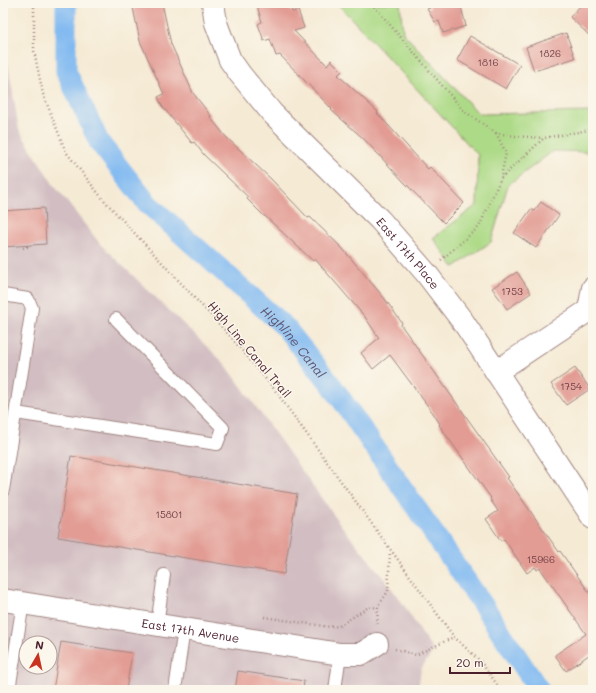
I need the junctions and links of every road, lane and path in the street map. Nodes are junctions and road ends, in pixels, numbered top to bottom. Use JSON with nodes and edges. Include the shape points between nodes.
{"nodes":[{"id":1,"x":34,"y":3,"type":"edge"},
{"id":2,"x":213,"y":3,"type":"edge"},
{"id":3,"x":372,"y":3,"type":"edge"},
{"id":4,"x":593,"y":129,"type":"edge"},
{"id":5,"x":496,"y":133,"type":"junction"},
{"id":6,"x":544,"y":138,"type":"junction"},
{"id":7,"x":501,"y":178,"type":"junction"},
{"id":8,"x":27,"y":245,"type":"dead end"},
{"id":9,"x":23,"y":248,"type":"dead end"},
{"id":10,"x":426,"y":273,"type":"junction"},
{"id":11,"x":593,"y":288,"type":"edge"},
{"id":12,"x":3,"y":296,"type":"edge"},
{"id":13,"x":116,"y":319,"type":"dead end"},
{"id":14,"x":496,"y":372,"type":"junction"},
{"id":15,"x":16,"y":413,"type":"junction"},
{"id":16,"x":3,"y":490,"type":"edge"},
{"id":17,"x":593,"y":518,"type":"edge"},
{"id":18,"x":390,"y":550,"type":"junction"},
{"id":19,"x":164,"y":575,"type":"dead end"},
{"id":20,"x":13,"y":601,"type":"edge"},
{"id":21,"x":378,"y":606,"type":"junction"},
{"id":22,"x":264,"y":617,"type":"dead end"},
{"id":23,"x":157,"y":625,"type":"junction"},
{"id":24,"x":184,"y":629,"type":"junction"},
{"id":25,"x":454,"y":637,"type":"junction"},
{"id":26,"x":377,"y":644,"type":"junction"},
{"id":27,"x":340,"y":654,"type":"junction"},
{"id":28,"x":10,"y":690,"type":"edge"},
{"id":29,"x":174,"y":690,"type":"edge"},
{"id":30,"x":335,"y":690,"type":"edge"},
{"id":31,"x":501,"y":690,"type":"edge"}],
"edges":[{"from":1,"to":18,"type":"path","name":"High Line Canal Trail","via":[[34,51],[43,94],[66,152],[102,198],[231,337],[265,378]]},
{"from":2,"to":10,"type":"street","name":"East 17th Place","via":[[222,39],[230,60],[240,74],[272,113],[380,220]]},
{"from":3,"to":5,"type":"path","via":[[464,111]]},
{"from":4,"to":6,"type":"path"},
{"from":5,"to":6,"type":"path"},
{"from":5,"to":7,"type":"path","via":[[506,153]]},
{"from":6,"to":7,"type":"path"},
{"from":7,"to":10,"type":"path","via":[[479,227]]},
{"from":8,"to":9,"type":"path"},
{"from":10,"to":14,"type":"street","name":"East 17th Place","via":[[464,323]]},
{"from":11,"to":14,"type":"street","via":[[589,310]]},
{"from":12,"to":15,"type":"lane","via":[[28,299],[32,308]]},
{"from":13,"to":15,"type":"lane","via":[[223,428],[217,444]]},
{"from":14,"to":17,"type":"street","name":"East 17th Place"},
{"from":15,"to":16,"type":"lane"},
{"from":18,"to":21,"type":"path","via":[[388,591]]},
{"from":18,"to":25,"type":"path","name":"High Line Canal Trail"},
{"from":19,"to":23,"type":"lane"},
{"from":20,"to":23,"type":"street","name":"East 17th Avenue"},
{"from":20,"to":28,"type":"lane"},
{"from":21,"to":22,"type":"path","via":[[368,608],[339,626],[330,627]]},
{"from":21,"to":26,"type":"path"},
{"from":23,"to":24,"type":"street","name":"East 17th Avenue"},
{"from":24,"to":27,"type":"street","name":"East 17th Avenue"},
{"from":24,"to":29,"type":"lane"},
{"from":25,"to":26,"type":"path","via":[[416,655]]},
{"from":25,"to":31,"type":"path","name":"High Line Canal Trail","via":[[480,661]]},
{"from":26,"to":27,"type":"street","name":"East 17th Avenue","via":[[361,654]]},
{"from":27,"to":30,"type":"lane"}]}
